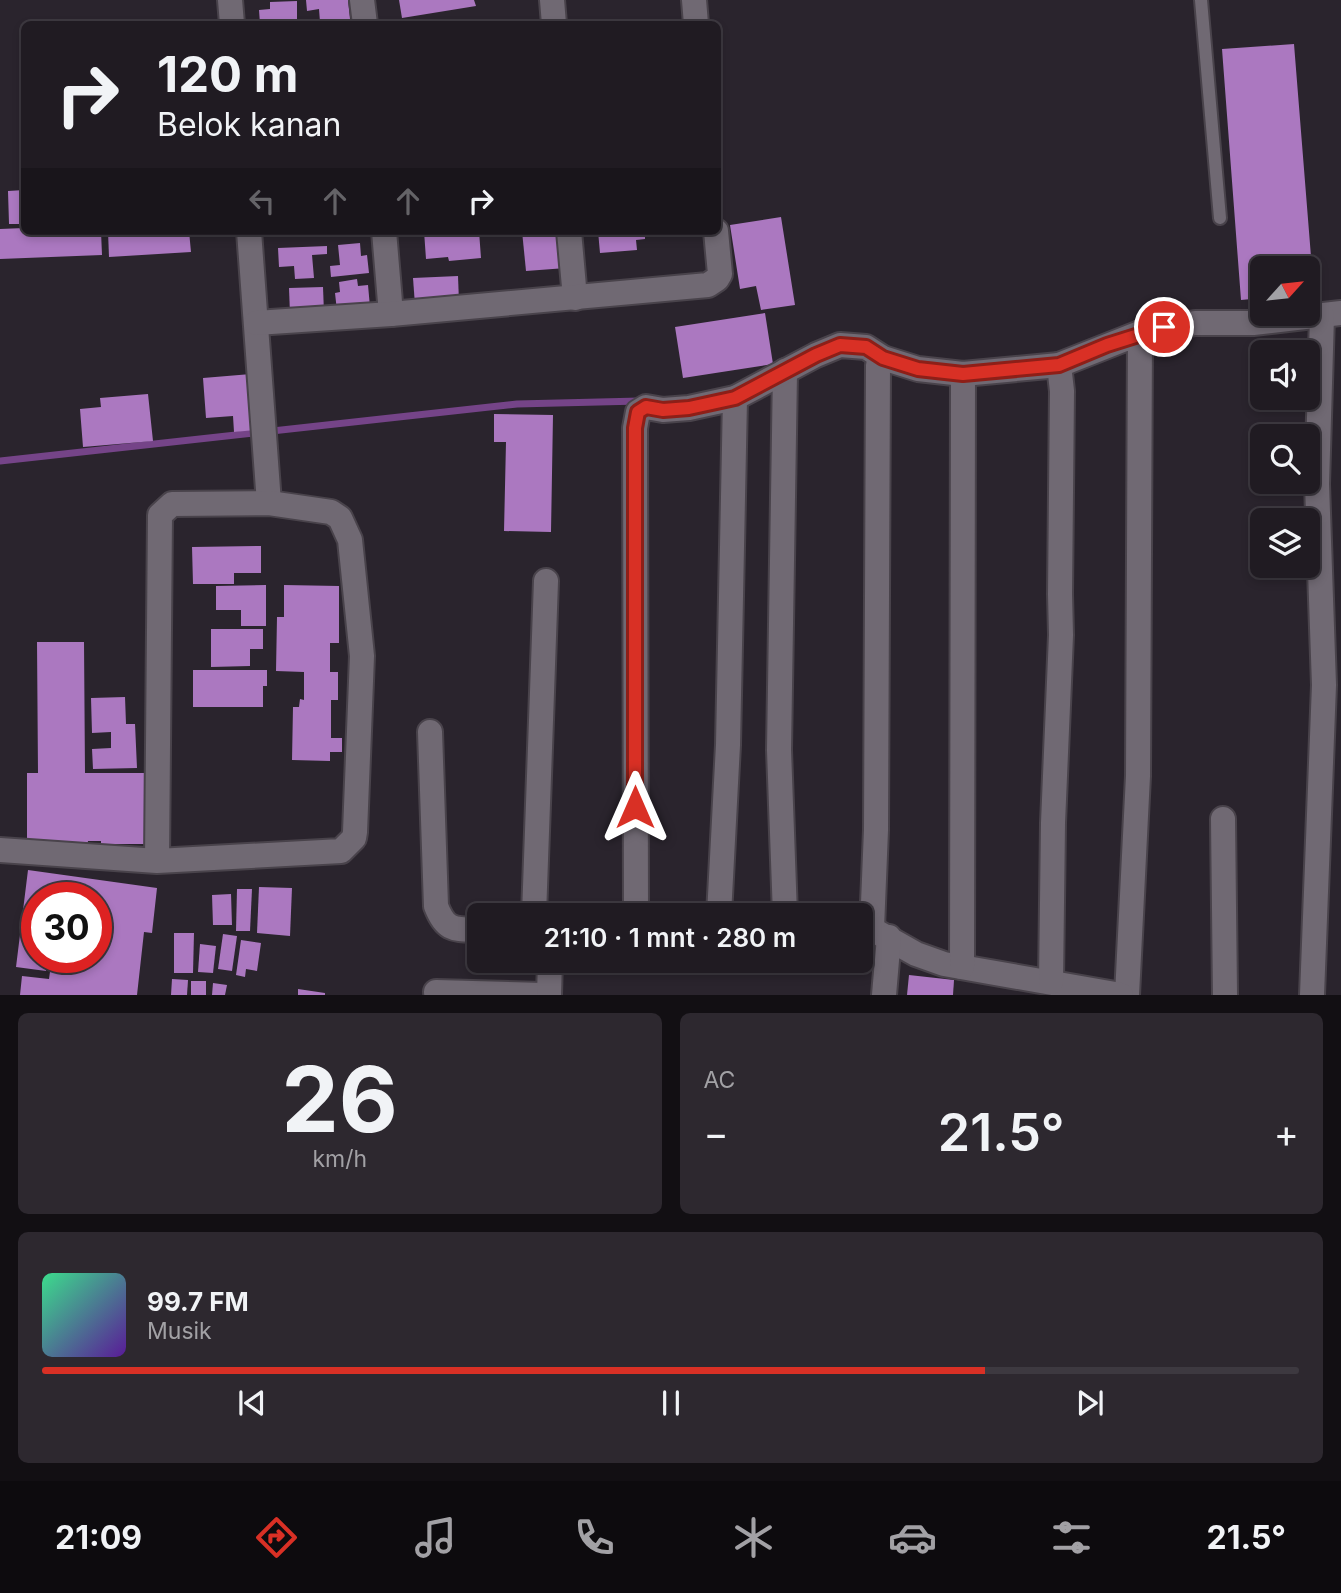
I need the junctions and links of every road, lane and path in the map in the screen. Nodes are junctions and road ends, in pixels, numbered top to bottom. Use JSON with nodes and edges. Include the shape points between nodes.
{"nodes":[{"id":1,"x":230,"y":0,"type":"edge"},
{"id":2,"x":362,"y":0,"type":"edge"},
{"id":3,"x":552,"y":0,"type":"edge"},
{"id":4,"x":694,"y":0,"type":"edge"},
{"id":5,"x":1201,"y":0,"type":"edge"},
{"id":6,"x":232,"y":21,"type":"edge"},
{"id":7,"x":365,"y":21,"type":"edge"},
{"id":8,"x":554,"y":21,"type":"edge"},
{"id":9,"x":696,"y":21,"type":"edge"},
{"id":10,"x":1220,"y":218,"type":"dead end"},
{"id":11,"x":249,"y":235,"type":"edge"},
{"id":12,"x":384,"y":235,"type":"edge"},
{"id":13,"x":569,"y":235,"type":"edge"},
{"id":14,"x":716,"y":235,"type":"edge"},
{"id":15,"x":575,"y":298,"type":"junction"},
{"id":16,"x":391,"y":314,"type":"junction"},
{"id":17,"x":1331,"y":314,"type":"edge"},
{"id":18,"x":256,"y":323,"type":"junction"},
{"id":19,"x":1140,"y":333,"type":"junction"},
{"id":20,"x":883,"y":358,"type":"junction"},
{"id":21,"x":1059,"y":365,"type":"junction"},
{"id":22,"x":785,"y":371,"type":"junction"},
{"id":23,"x":963,"y":374,"type":"junction"},
{"id":24,"x":735,"y":398,"type":"junction"},
{"id":25,"x":269,"y":503,"type":"junction"},
{"id":26,"x":546,"y":581,"type":"dead end"},
{"id":27,"x":430,"y":732,"type":"dead end"},
{"id":28,"x":1223,"y":819,"type":"dead end"},
{"id":29,"x":0,"y":850,"type":"edge"},
{"id":30,"x":157,"y":861,"type":"junction"},
{"id":31,"x":534,"y":903,"type":"edge"},
{"id":32,"x":636,"y":903,"type":"edge"},
{"id":33,"x":720,"y":903,"type":"edge"},
{"id":34,"x":785,"y":903,"type":"edge"},
{"id":35,"x":467,"y":930,"type":"edge"},
{"id":36,"x":874,"y":930,"type":"edge"},
{"id":37,"x":962,"y":967,"type":"junction"},
{"id":38,"x":550,"y":973,"type":"edge"},
{"id":39,"x":1051,"y":982,"type":"junction"},
{"id":40,"x":436,"y":992,"type":"dead end"},
{"id":41,"x":542,"y":995,"type":"edge"},
{"id":42,"x":549,"y":995,"type":"edge"},
{"id":43,"x":884,"y":995,"type":"edge"},
{"id":44,"x":1121,"y":995,"type":"edge"},
{"id":45,"x":1127,"y":995,"type":"edge"},
{"id":46,"x":1225,"y":995,"type":"edge"},
{"id":47,"x":1312,"y":995,"type":"edge"}],
"edges":[{"from":1,"to":6,"type":"street"},
{"from":2,"to":7,"type":"street"},
{"from":3,"to":8,"type":"street"},
{"from":4,"to":9,"type":"street"},
{"from":5,"to":10,"type":"lane"},
{"from":11,"to":18,"type":"street"},
{"from":12,"to":16,"type":"street"},
{"from":13,"to":15,"type":"street"},
{"from":14,"to":15,"type":"street","via":[[720,274],[708,285]]},
{"from":15,"to":16,"type":"street"},
{"from":16,"to":18,"type":"street"},
{"from":17,"to":19,"type":"street","via":[[1254,323],[1195,323]]},
{"from":17,"to":47,"type":"street","via":[[1317,484],[1324,685]]},
{"from":18,"to":25,"type":"street"},
{"from":19,"to":21,"type":"street"},
{"from":19,"to":45,"type":"street","via":[[1138,776]]},
{"from":20,"to":22,"type":"street","via":[[866,347],[840,345]]},
{"from":20,"to":23,"type":"street","via":[[918,369]]},
{"from":20,"to":36,"type":"street","via":[[878,365]]},
{"from":21,"to":23,"type":"street"},
{"from":21,"to":39,"type":"street","via":[[1062,635]]},
{"from":22,"to":24,"type":"street"},
{"from":22,"to":34,"type":"street","via":[[779,751]]},
{"from":23,"to":37,"type":"street"},
{"from":24,"to":32,"type":"street","via":[[689,408],[646,407],[635,416]]},
{"from":24,"to":33,"type":"street","via":[[728,744]]},
{"from":25,"to":30,"type":"street","via":[[172,504],[160,515]]},
{"from":25,"to":30,"type":"street","via":[[331,512],[340,518],[350,540],[362,656],[354,838],[341,851]]},
{"from":26,"to":31,"type":"street"},
{"from":27,"to":35,"type":"street","via":[[436,906],[446,925]]},
{"from":28,"to":46,"type":"street"},
{"from":29,"to":30,"type":"street"},
{"from":36,"to":37,"type":"street","via":[[916,954]]},
{"from":36,"to":43,"type":"street"},
{"from":37,"to":39,"type":"street"},
{"from":38,"to":42,"type":"street"},
{"from":39,"to":44,"type":"street"},
{"from":40,"to":41,"type":"street"}]}
